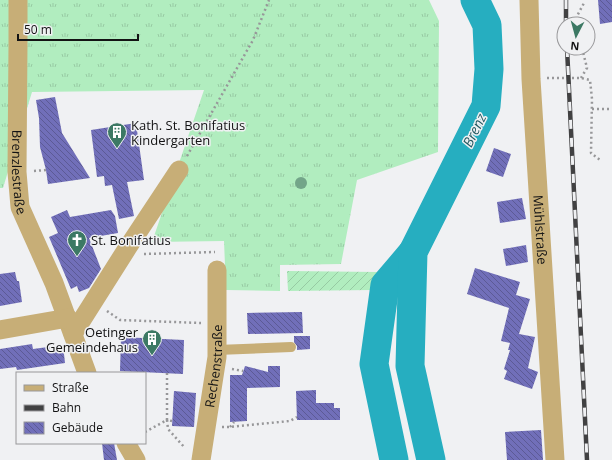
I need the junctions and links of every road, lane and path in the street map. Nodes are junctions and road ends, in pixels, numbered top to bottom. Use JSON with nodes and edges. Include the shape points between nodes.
{"nodes":[{"id":1,"x":18,"y":0,"type":"edge"},
{"id":2,"x":269,"y":0,"type":"edge"},
{"id":3,"x":529,"y":0,"type":"edge"},
{"id":4,"x":584,"y":4,"type":"dead end"},
{"id":5,"x":577,"y":16,"type":"edge"},
{"id":6,"x":584,"y":56,"type":"edge"},
{"id":7,"x":581,"y":78,"type":"junction"},
{"id":8,"x":531,"y":79,"type":"junction"},
{"id":9,"x":592,"y":109,"type":"junction"},
{"id":10,"x":612,"y":109,"type":"edge"},
{"id":11,"x":600,"y":160,"type":"dead end"},
{"id":12,"x":179,"y":170,"type":"joint"},
{"id":13,"x":128,"y":247,"type":"junction"},
{"id":14,"x":217,"y":270,"type":"joint"},
{"id":15,"x":93,"y":301,"type":"junction"},
{"id":16,"x":217,"y":324,"type":"junction"},
{"id":17,"x":70,"y":326,"type":"junction"},
{"id":18,"x":0,"y":330,"type":"edge"},
{"id":19,"x":291,"y":347,"type":"dead end"},
{"id":20,"x":217,"y":350,"type":"junction"},
{"id":21,"x":88,"y":372,"type":"edge"},
{"id":22,"x":167,"y":374,"type":"dead end"},
{"id":23,"x":297,"y":417,"type":"dead end"},
{"id":24,"x":167,"y":420,"type":"junction"},
{"id":25,"x":172,"y":420,"type":"dead end"},
{"id":26,"x":234,"y":422,"type":"dead end"},
{"id":27,"x":206,"y":426,"type":"junction"},
{"id":28,"x":230,"y":427,"type":"junction"},
{"id":29,"x":146,"y":431,"type":"edge"},
{"id":30,"x":127,"y":444,"type":"edge"},
{"id":31,"x":185,"y":448,"type":"dead end"},
{"id":32,"x":136,"y":460,"type":"edge"},
{"id":33,"x":201,"y":460,"type":"edge"},
{"id":34,"x":555,"y":460,"type":"edge"}],
"edges":[{"from":1,"to":17,"type":"street","name":"Brenzlestraße","via":[[17,172],[20,207]]},
{"from":2,"to":12,"type":"path","via":[[253,40]]},
{"from":3,"to":8,"type":"street","name":"Mühlstraße"},
{"from":4,"to":5,"type":"path"},
{"from":6,"to":7,"type":"path","via":[[587,68]]},
{"from":7,"to":8,"type":"path"},
{"from":7,"to":9,"type":"path","via":[[590,80]]},
{"from":8,"to":34,"type":"street","name":"Mühlstraße"},
{"from":9,"to":10,"type":"path"},
{"from":9,"to":11,"type":"path","via":[[591,153]]},
{"from":12,"to":13,"type":"street"},
{"from":13,"to":14,"type":"path","via":[[135,254],[217,252]]},
{"from":13,"to":15,"type":"street"},
{"from":14,"to":16,"type":"street","name":"Rechenstraße"},
{"from":15,"to":16,"type":"path","via":[[120,320]]},
{"from":15,"to":17,"type":"street"},
{"from":16,"to":20,"type":"street","name":"Rechenstraße"},
{"from":17,"to":18,"type":"street"},
{"from":17,"to":21,"type":"street","name":"Brenzlestraße"},
{"from":19,"to":20,"type":"lane"},
{"from":20,"to":27,"type":"street","name":"Rechenstraße"},
{"from":22,"to":24,"type":"path"},
{"from":23,"to":28,"type":"path","via":[[290,421]]},
{"from":24,"to":25,"type":"path"},
{"from":24,"to":29,"type":"path"},
{"from":24,"to":31,"type":"path","via":[[168,429]]},
{"from":26,"to":28,"type":"path"},
{"from":27,"to":28,"type":"path"},
{"from":27,"to":33,"type":"street","name":"Rechenstraße"},
{"from":30,"to":32,"type":"street"}]}
